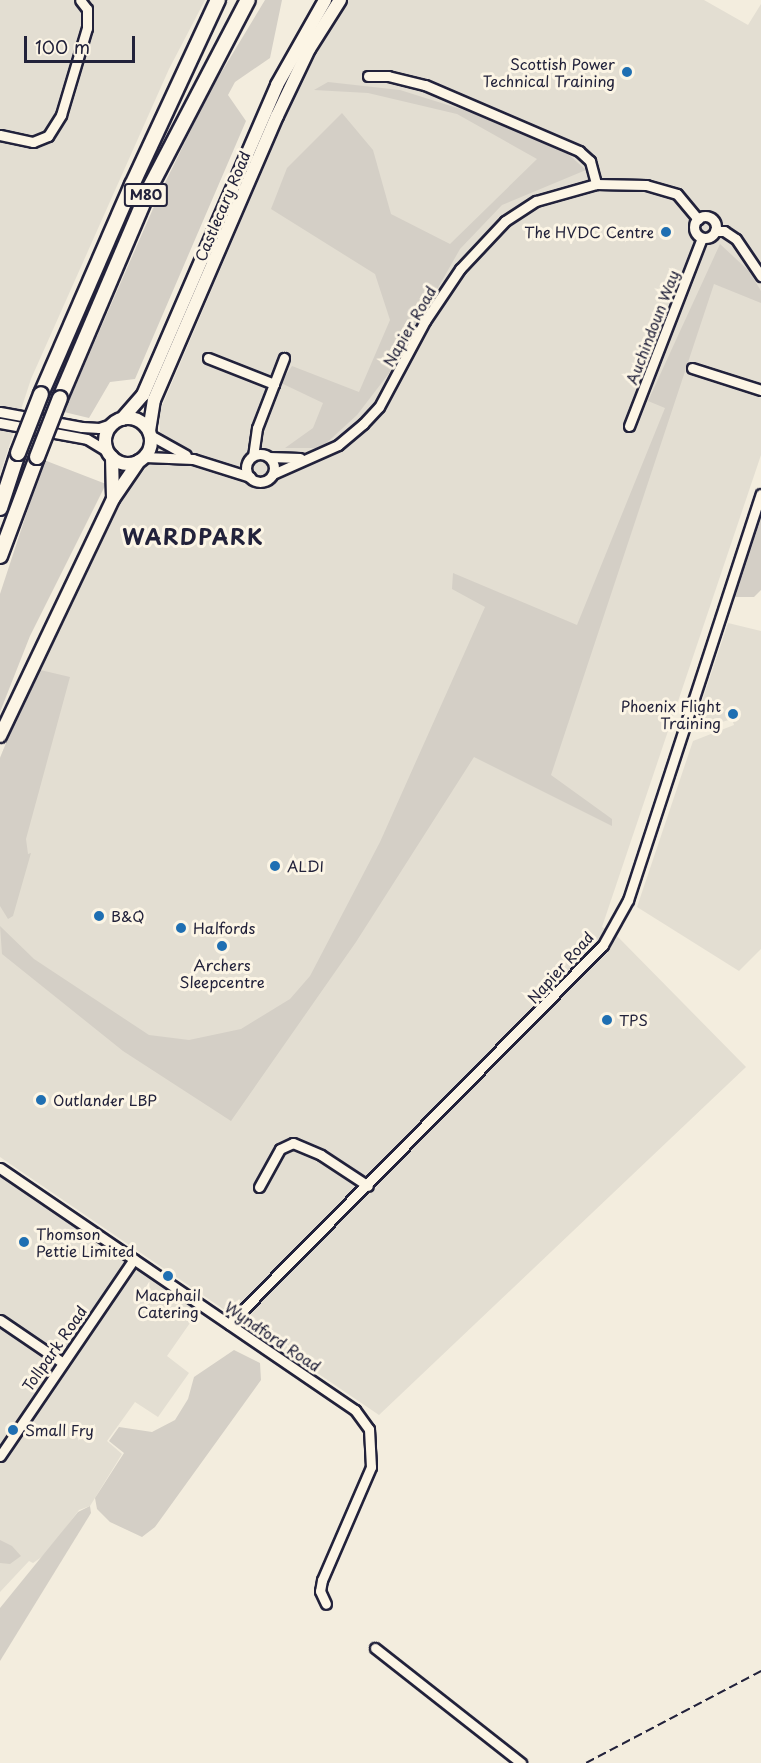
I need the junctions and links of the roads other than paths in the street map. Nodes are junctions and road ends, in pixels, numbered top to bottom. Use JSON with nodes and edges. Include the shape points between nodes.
{"nodes":[{"id":1,"x":80,"y":0,"type":"edge"},
{"id":2,"x":218,"y":0,"type":"edge"},
{"id":3,"x":225,"y":0,"type":"edge"},
{"id":4,"x":248,"y":0,"type":"edge"},
{"id":5,"x":325,"y":0,"type":"edge"},
{"id":6,"x":340,"y":0,"type":"edge"},
{"id":7,"x":183,"y":73,"type":"junction"},
{"id":8,"x":368,"y":76,"type":"dead end"},
{"id":9,"x":0,"y":135,"type":"edge"},
{"id":10,"x":596,"y":184,"type":"junction"},
{"id":11,"x":698,"y":219,"type":"junction"},
{"id":12,"x":715,"y":231,"type":"junction"},
{"id":13,"x":702,"y":238,"type":"junction"},
{"id":14,"x":761,"y":276,"type":"edge"},
{"id":15,"x":208,"y":358,"type":"dead end"},
{"id":16,"x":284,"y":358,"type":"dead end"},
{"id":17,"x":692,"y":368,"type":"dead end"},
{"id":18,"x":274,"y":384,"type":"junction"},
{"id":19,"x":761,"y":390,"type":"edge"},
{"id":20,"x":0,"y":412,"type":"edge"},
{"id":21,"x":118,"y":421,"type":"junction"},
{"id":22,"x":0,"y":423,"type":"edge"},
{"id":23,"x":629,"y":426,"type":"dead end"},
{"id":24,"x":257,"y":428,"type":"junction"},
{"id":25,"x":150,"y":433,"type":"junction"},
{"id":26,"x":110,"y":454,"type":"junction"},
{"id":27,"x":268,"y":456,"type":"junction"},
{"id":28,"x":314,"y":456,"type":"junction"},
{"id":29,"x":251,"y":457,"type":"junction"},
{"id":30,"x":142,"y":459,"type":"junction"},
{"id":31,"x":193,"y":459,"type":"junction"},
{"id":32,"x":221,"y":466,"type":"junction"},
{"id":33,"x":273,"y":474,"type":"junction"},
{"id":34,"x":250,"y":477,"type":"junction"},
{"id":35,"x":761,"y":494,"type":"edge"},
{"id":36,"x":113,"y":499,"type":"junction"},
{"id":37,"x":0,"y":508,"type":"edge"},
{"id":38,"x":0,"y":556,"type":"edge"},
{"id":39,"x":0,"y":736,"type":"edge"},
{"id":40,"x":0,"y":1168,"type":"edge"},
{"id":41,"x":368,"y":1185,"type":"junction"},
{"id":42,"x":259,"y":1187,"type":"dead end"},
{"id":43,"x":134,"y":1259,"type":"junction"},
{"id":44,"x":0,"y":1320,"type":"edge"},
{"id":45,"x":229,"y":1324,"type":"junction"},
{"id":46,"x":63,"y":1363,"type":"junction"},
{"id":47,"x":0,"y":1456,"type":"edge"},
{"id":48,"x":326,"y":1604,"type":"dead end"},
{"id":49,"x":375,"y":1648,"type":"dead end"},
{"id":50,"x":521,"y":1763,"type":"edge"}],
"edges":[{"from":1,"to":9,"type":"street","via":[[87,9],[87,28],[61,115],[48,136],[33,142]]},
{"from":2,"to":7,"type":"highway","number":"M80"},
{"from":3,"to":7,"type":"highway","number":"M80"},
{"from":4,"to":38,"type":"highway","number":"M80","bridge":true,"via":[[149,189],[60,398]]},
{"from":5,"to":21,"type":"main road","name":"Castlecary Road","via":[[276,85],[143,395]]},
{"from":6,"to":25,"type":"main road","name":"Castlecary Road","via":[[309,49],[277,116],[154,400]]},
{"from":7,"to":37,"type":"highway","number":"M80","bridge":true,"via":[[42,394]]},
{"from":8,"to":10,"type":"street","via":[[425,85],[579,151],[590,160]]},
{"from":10,"to":11,"type":"street","name":"Napier Road","via":[[646,185],[677,194]]},
{"from":10,"to":28,"type":"street","name":"Napier Road","via":[[536,201],[505,221],[454,278],[425,321],[379,407],[338,445]]},
{"from":11,"to":12,"type":"street","name":"Napier Road","via":[[711,219]]},
{"from":11,"to":13,"type":"street","name":"Napier Road","via":[[694,227]]},
{"from":12,"to":13,"type":"street"},
{"from":12,"to":14,"type":"street","name":"Napier Road","via":[[724,231],[736,239]]},
{"from":13,"to":23,"type":"street","name":"Auchindoun Way"},
{"from":15,"to":18,"type":"street"},
{"from":16,"to":18,"type":"street"},
{"from":17,"to":19,"type":"street"},
{"from":18,"to":24,"type":"street"},
{"from":20,"to":21,"type":"street","via":[[99,429]]},
{"from":21,"to":25,"type":"main road","via":[[136,419]]},
{"from":21,"to":26,"type":"main road","via":[[106,437]]},
{"from":22,"to":26,"type":"street","via":[[87,439]]},
{"from":24,"to":27,"type":"street"},
{"from":24,"to":29,"type":"street"},
{"from":25,"to":30,"type":"main road"},
{"from":25,"to":31,"type":"street"},
{"from":26,"to":30,"type":"main road","via":[[128,464]]},
{"from":26,"to":36,"type":"main road"},
{"from":27,"to":28,"type":"street","name":"Napier Road"},
{"from":27,"to":29,"type":"street"},
{"from":27,"to":33,"type":"street"},
{"from":28,"to":33,"type":"street","name":"Napier Road"},
{"from":29,"to":32,"type":"street"},
{"from":29,"to":34,"type":"street","via":[[246,470]]},
{"from":30,"to":31,"type":"street"},
{"from":30,"to":36,"type":"main road"},
{"from":31,"to":32,"type":"street"},
{"from":32,"to":34,"type":"street"},
{"from":33,"to":34,"type":"street","via":[[262,482]]},
{"from":35,"to":41,"type":"street","name":"Napier Road","via":[[628,900],[603,945]]},
{"from":36,"to":39,"type":"main road"},
{"from":40,"to":43,"type":"street","name":"Wyndford Road"},
{"from":41,"to":42,"type":"street","via":[[321,1155],[293,1143],[280,1149]]},
{"from":41,"to":45,"type":"street","name":"Napier Road"},
{"from":43,"to":45,"type":"street","name":"Wyndford Road"},
{"from":43,"to":46,"type":"street","name":"Tollpark Road"},
{"from":44,"to":46,"type":"street"},
{"from":45,"to":48,"type":"street","name":"Wyndford Road","via":[[355,1410],[369,1429],[373,1445],[371,1467],[322,1580],[320,1591]]},
{"from":46,"to":47,"type":"street","name":"Tollpark Road"},
{"from":49,"to":50,"type":"street"}]}
